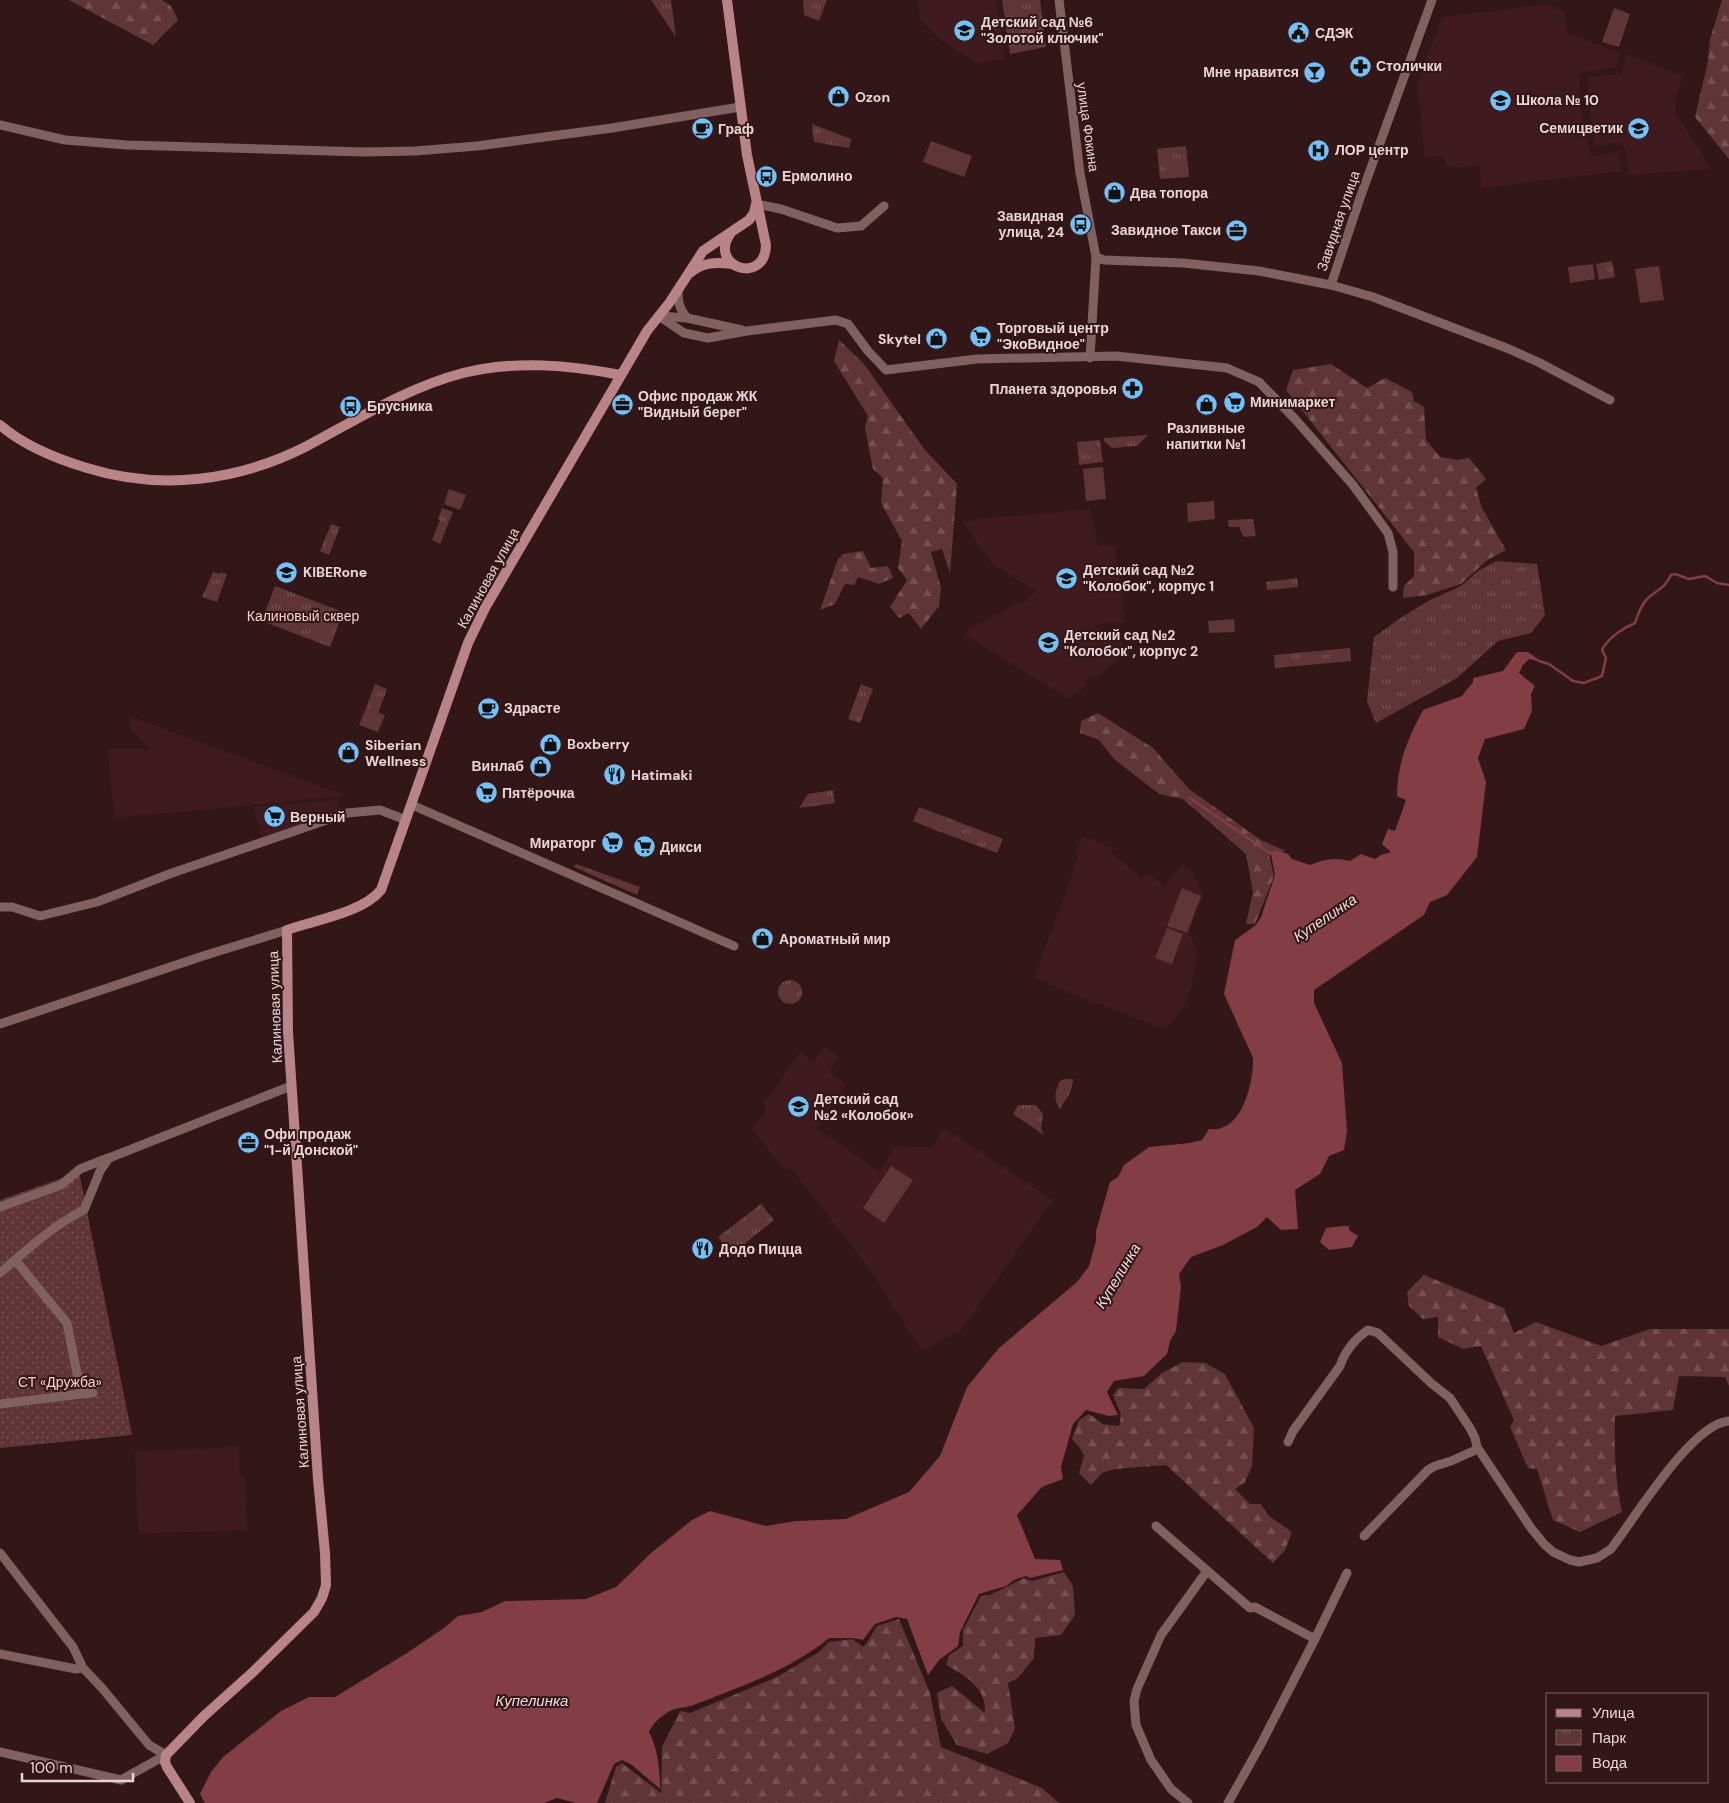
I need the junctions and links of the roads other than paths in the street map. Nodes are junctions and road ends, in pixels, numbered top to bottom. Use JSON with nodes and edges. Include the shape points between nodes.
{"nodes":[{"id":1,"x":726,"y":0,"type":"edge"},
{"id":2,"x":1059,"y":0,"type":"edge"},
{"id":3,"x":1429,"y":1,"type":"edge"},
{"id":4,"x":740,"y":107,"type":"junction"},
{"id":5,"x":0,"y":125,"type":"edge"},
{"id":6,"x":756,"y":204,"type":"junction"},
{"id":7,"x":884,"y":206,"type":"dead end"},
{"id":8,"x":733,"y":232,"type":"junction"},
{"id":9,"x":764,"y":239,"type":"junction"},
{"id":10,"x":1096,"y":257,"type":"junction"},
{"id":11,"x":732,"y":264,"type":"junction"},
{"id":12,"x":686,"y":277,"type":"junction"},
{"id":13,"x":1331,"y":285,"type":"junction"},
{"id":14,"x":678,"y":290,"type":"junction"},
{"id":15,"x":659,"y":316,"type":"junction"},
{"id":16,"x":687,"y":318,"type":"junction"},
{"id":17,"x":747,"y":331,"type":"junction"},
{"id":18,"x":1090,"y":358,"type":"junction"},
{"id":19,"x":620,"y":375,"type":"junction"},
{"id":20,"x":1610,"y":400,"type":"dead end"},
{"id":21,"x":0,"y":425,"type":"edge"},
{"id":22,"x":1393,"y":587,"type":"dead end"},
{"id":23,"x":412,"y":805,"type":"junction"},
{"id":24,"x":406,"y":820,"type":"junction"},
{"id":25,"x":0,"y":907,"type":"edge"},
{"id":26,"x":287,"y":930,"type":"junction"},
{"id":27,"x":734,"y":946,"type":"dead end"},
{"id":28,"x":0,"y":1024,"type":"edge"},
{"id":29,"x":291,"y":1086,"type":"junction"},
{"id":30,"x":109,"y":1158,"type":"junction"},
{"id":31,"x":0,"y":1207,"type":"edge"},
{"id":32,"x":15,"y":1260,"type":"junction"},
{"id":33,"x":0,"y":1273,"type":"edge"},
{"id":34,"x":93,"y":1393,"type":"dead end"},
{"id":35,"x":81,"y":1394,"type":"junction"},
{"id":36,"x":0,"y":1404,"type":"edge"},
{"id":37,"x":1729,"y":1421,"type":"edge"},
{"id":38,"x":1288,"y":1442,"type":"dead end"},
{"id":39,"x":1478,"y":1449,"type":"junction"},
{"id":40,"x":1156,"y":1526,"type":"dead end"},
{"id":41,"x":1364,"y":1536,"type":"dead end"},
{"id":42,"x":0,"y":1553,"type":"edge"},
{"id":43,"x":1207,"y":1571,"type":"junction"},
{"id":44,"x":1346,"y":1573,"type":"dead end"},
{"id":45,"x":1315,"y":1639,"type":"junction"},
{"id":46,"x":0,"y":1654,"type":"edge"},
{"id":47,"x":83,"y":1668,"type":"junction"},
{"id":48,"x":0,"y":1752,"type":"edge"},
{"id":49,"x":166,"y":1755,"type":"junction"},
{"id":50,"x":190,"y":1803,"type":"edge"},
{"id":51,"x":1188,"y":1803,"type":"edge"},
{"id":52,"x":1228,"y":1803,"type":"edge"}],
"edges":[{"from":1,"to":4,"type":"street"},
{"from":2,"to":10,"type":"street","name":"улица Фокина","via":[[1080,172]]},
{"from":3,"to":13,"type":"street","name":"Завидная улица"},
{"from":4,"to":5,"type":"street","via":[[477,146],[364,152],[127,145],[65,140]]},
{"from":4,"to":6,"type":"street"},
{"from":6,"to":7,"type":"street","via":[[837,228],[861,226]]},
{"from":6,"to":8,"type":"street","name":"Калиновая улица","via":[[749,220]]},
{"from":6,"to":9,"type":"street"},
{"from":8,"to":9,"type":"street","via":[[749,227]]},
{"from":8,"to":11,"type":"street","via":[[726,239],[724,249]]},
{"from":8,"to":12,"type":"street","name":"Калиновая улица","via":[[703,251]]},
{"from":9,"to":11,"type":"street","via":[[766,251],[760,262],[750,268]]},
{"from":10,"to":13,"type":"street","name":"Завидная улица","via":[[1259,271]]},
{"from":10,"to":18,"type":"street","name":"улица Фокина"},
{"from":11,"to":12,"type":"street","via":[[706,263]]},
{"from":12,"to":14,"type":"street","name":"Калиновая улица"},
{"from":13,"to":20,"type":"street","via":[[1373,297],[1510,349]]},
{"from":14,"to":15,"type":"street","name":"Калиновая улица"},
{"from":14,"to":16,"type":"street","via":[[679,304]]},
{"from":15,"to":16,"type":"street"},
{"from":15,"to":17,"type":"street","via":[[684,333],[699,337]]},
{"from":15,"to":19,"type":"street","name":"Калиновая улица"},
{"from":16,"to":17,"type":"street"},
{"from":17,"to":18,"type":"street","via":[[836,320],[848,324],[886,370],[976,359]]},
{"from":18,"to":22,"type":"street","via":[[1116,356],[1226,368],[1259,382],[1336,466],[1388,533],[1393,552]]},
{"from":19,"to":21,"type":"street","via":[[560,365],[495,367],[464,373],[389,400],[260,466],[226,476],[195,480],[163,481],[99,472],[31,446]]},
{"from":19,"to":23,"type":"street","name":"Калиновая улица","via":[[480,616]]},
{"from":23,"to":24,"type":"street","name":"Калиновая улица"},
{"from":23,"to":27,"type":"street"},
{"from":24,"to":25,"type":"street","via":[[380,810],[347,813],[172,872],[97,902],[40,916],[12,907]]},
{"from":24,"to":26,"type":"street","name":"Калиновая улица","via":[[385,884],[376,897],[356,908]]},
{"from":26,"to":28,"type":"street"},
{"from":26,"to":29,"type":"street","name":"Калиновая улица"},
{"from":29,"to":30,"type":"street"},
{"from":29,"to":49,"type":"street","name":"Калиновая улица","via":[[326,1585],[314,1612]]},
{"from":30,"to":31,"type":"street","via":[[80,1170],[61,1185]]},
{"from":30,"to":32,"type":"street","via":[[84,1210]]},
{"from":32,"to":33,"type":"street"},
{"from":32,"to":35,"type":"street","via":[[67,1323]]},
{"from":34,"to":35,"type":"street"},
{"from":35,"to":36,"type":"street"},
{"from":37,"to":39,"type":"street","via":[[1709,1428],[1690,1444],[1611,1549],[1597,1558],[1579,1562],[1560,1557],[1544,1544]]},
{"from":38,"to":39,"type":"street","via":[[1340,1366],[1343,1356],[1368,1330],[1378,1333],[1450,1398],[1470,1428]]},
{"from":39,"to":41,"type":"street","via":[[1428,1470]]},
{"from":40,"to":43,"type":"street"},
{"from":42,"to":47,"type":"street","via":[[72,1647]]},
{"from":43,"to":45,"type":"street","via":[[1250,1608],[1256,1607]]},
{"from":43,"to":51,"type":"street","via":[[1161,1635],[1134,1701],[1136,1726],[1151,1760],[1171,1789]]},
{"from":44,"to":45,"type":"street"},
{"from":45,"to":52,"type":"street"},
{"from":46,"to":47,"type":"street"},
{"from":47,"to":49,"type":"street","via":[[149,1745]]},
{"from":48,"to":49,"type":"street","via":[[121,1780]]},
{"from":49,"to":50,"type":"street","via":[[167,1767]]}]}
